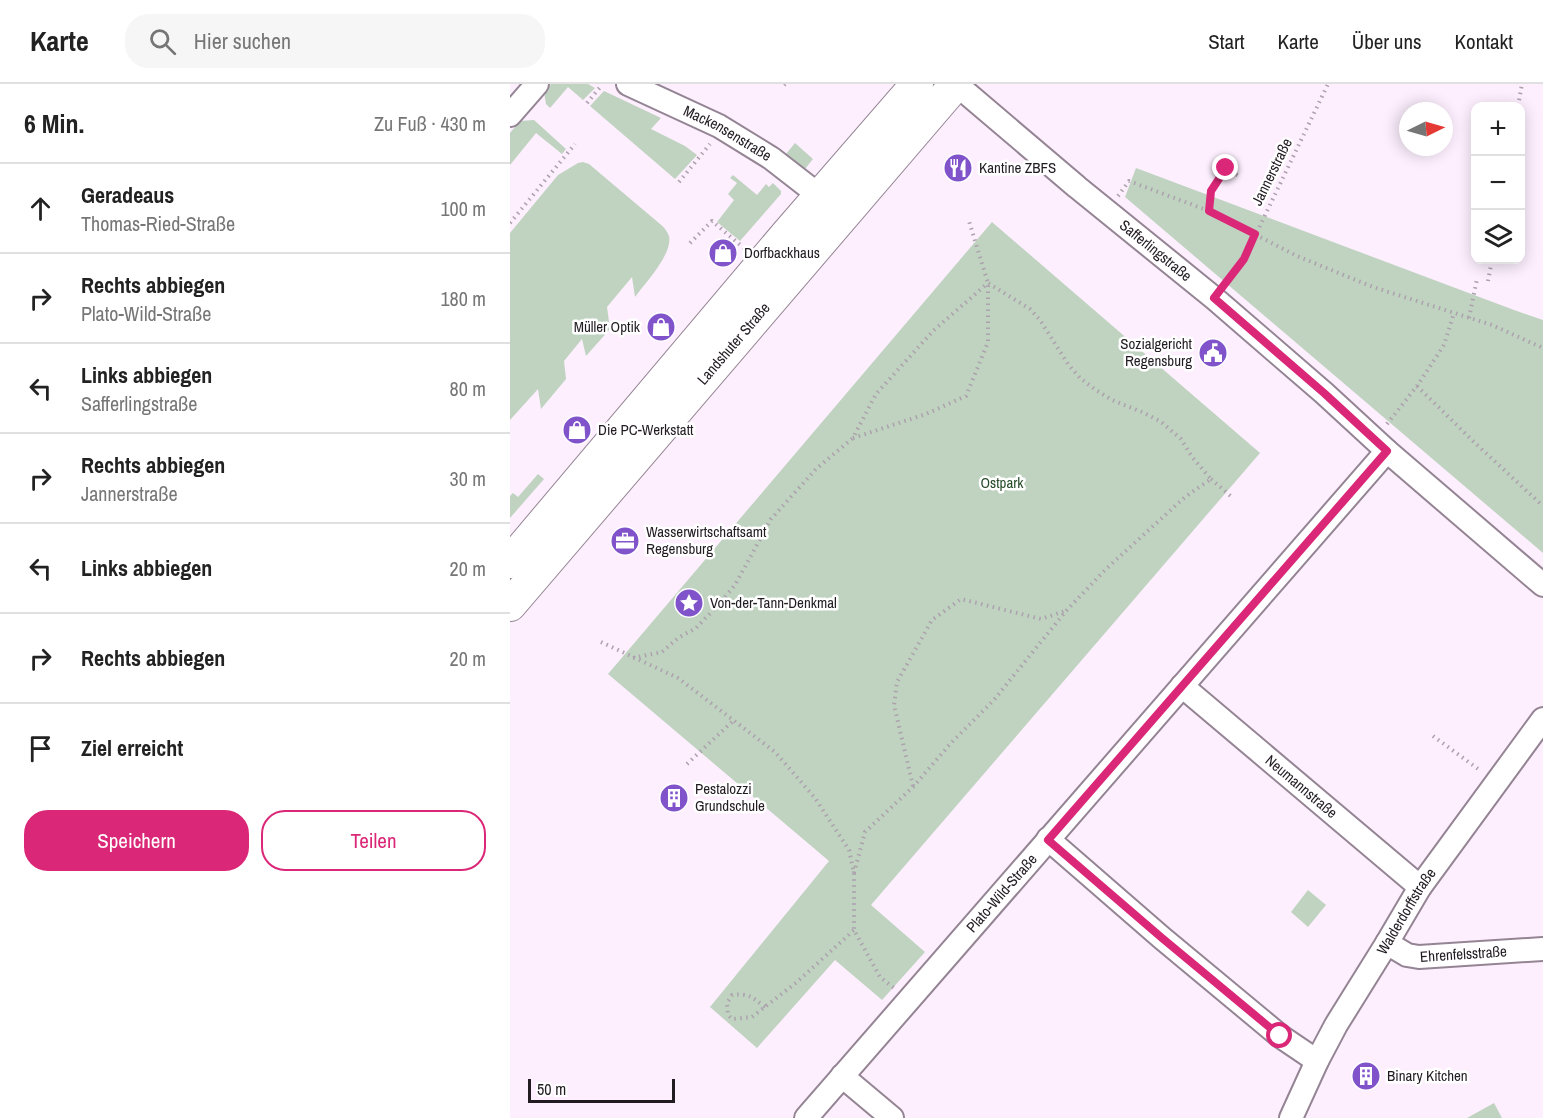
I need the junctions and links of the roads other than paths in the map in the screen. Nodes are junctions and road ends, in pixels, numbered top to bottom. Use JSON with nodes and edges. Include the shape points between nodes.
{"nodes":[{"id":1,"x":537,"y":84,"type":"edge"},
{"id":2,"x":628,"y":84,"type":"edge"},
{"id":3,"x":917,"y":84,"type":"edge"},
{"id":4,"x":956,"y":84,"type":"edge"},
{"id":5,"x":510,"y":115,"type":"edge"},
{"id":6,"x":820,"y":196,"type":"junction"},
{"id":7,"x":1381,"y":445,"type":"junction"},
{"id":8,"x":517,"y":568,"type":"edge"},
{"id":9,"x":1543,"y":585,"type":"edge"},
{"id":10,"x":510,"y":605,"type":"edge"},
{"id":11,"x":1182,"y":686,"type":"junction"},
{"id":12,"x":1543,"y":719,"type":"edge"},
{"id":13,"x":1048,"y":840,"type":"junction"},
{"id":14,"x":1420,"y":887,"type":"junction"},
{"id":15,"x":1387,"y":943,"type":"junction"},
{"id":16,"x":1543,"y":949,"type":"edge"},
{"id":17,"x":1317,"y":1061,"type":"junction"},
{"id":18,"x":842,"y":1076,"type":"junction"},
{"id":19,"x":806,"y":1118,"type":"edge"},
{"id":20,"x":892,"y":1118,"type":"edge"},
{"id":21,"x":1291,"y":1118,"type":"edge"}],
"edges":[{"from":1,"to":5,"type":"street"},
{"from":2,"to":6,"type":"street","name":"Mackensenstraße","via":[[719,126],[771,158]]},
{"from":3,"to":6,"type":"main road","name":"Landshuter Straße"},
{"from":4,"to":7,"type":"street","name":"Safferlingstraße","via":[[1214,298]]},
{"from":4,"to":8,"type":"main road","name":"Landshuter Straße"},
{"from":6,"to":8,"type":"main road","name":"Landshuter Straße"},
{"from":7,"to":9,"type":"street","name":"Safferlingstraße"},
{"from":7,"to":11,"type":"street","name":"Plato-Wild-Straße"},
{"from":8,"to":10,"type":"main road","name":"Landshuter Straße"},
{"from":11,"to":13,"type":"street","name":"Plato-Wild-Straße"},
{"from":11,"to":14,"type":"street","name":"Neumannstraße"},
{"from":12,"to":14,"type":"street","name":"Walderdorffstraße"},
{"from":13,"to":17,"type":"street","via":[[1271,1029]]},
{"from":13,"to":18,"type":"street","name":"Plato-Wild-Straße"},
{"from":14,"to":15,"type":"street","name":"Walderdorffstraße"},
{"from":15,"to":16,"type":"street","name":"Ehrenfelsstraße","via":[[1419,957]]},
{"from":15,"to":17,"type":"street","name":"Walderdorffstraße"},
{"from":17,"to":21,"type":"street","name":"Walderdorffstraße"},
{"from":18,"to":19,"type":"street","name":"Plato-Wild-Straße"},
{"from":18,"to":20,"type":"street"}]}
